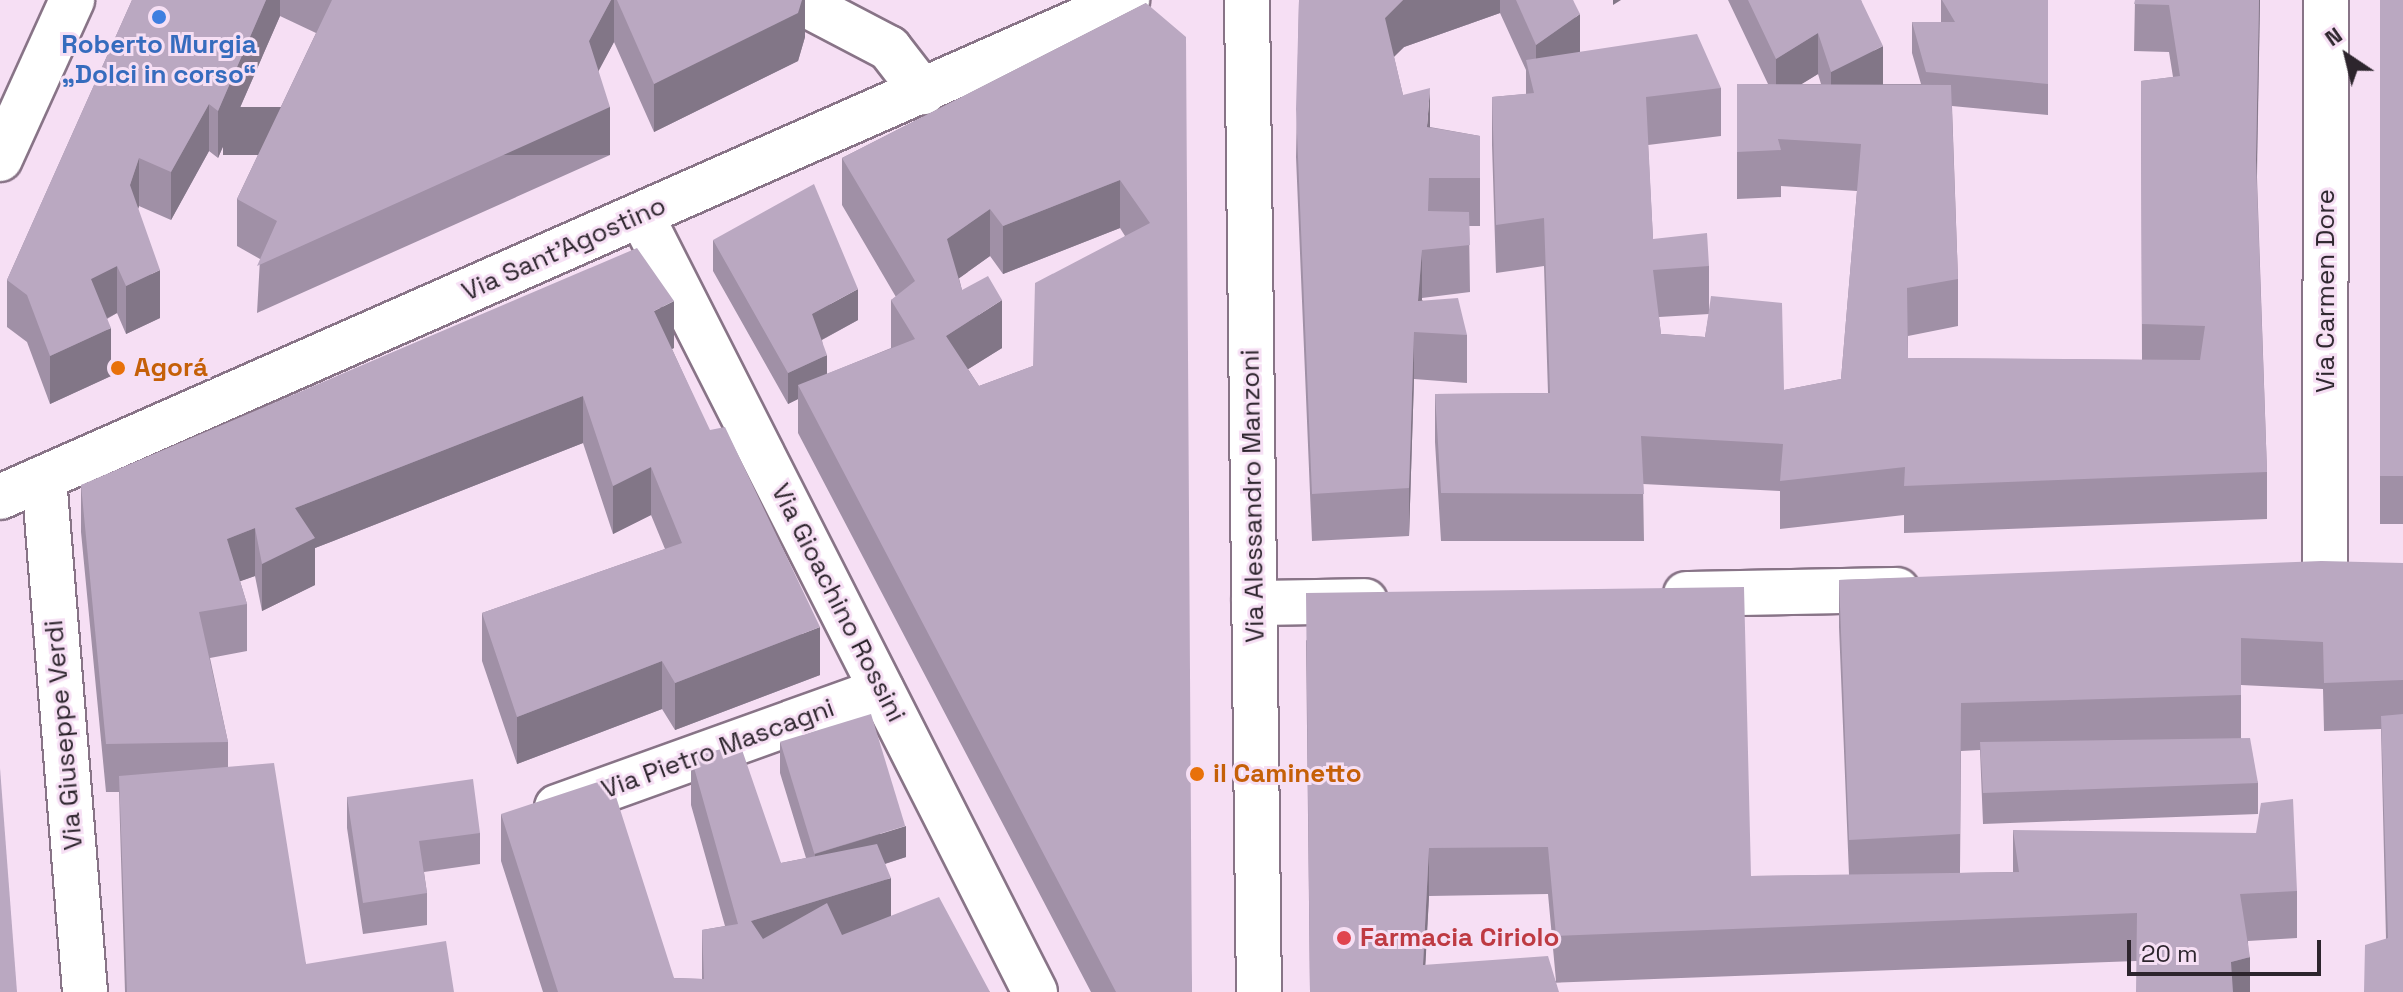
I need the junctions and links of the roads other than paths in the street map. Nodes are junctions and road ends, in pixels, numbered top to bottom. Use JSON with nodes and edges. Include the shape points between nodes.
{"nodes":[{"id":1,"x":72,"y":0,"type":"edge"},
{"id":2,"x":797,"y":0,"type":"edge"},
{"id":3,"x":1127,"y":0,"type":"edge"},
{"id":4,"x":1247,"y":0,"type":"edge"},
{"id":5,"x":2326,"y":0,"type":"edge"},
{"id":6,"x":1060,"y":16,"type":"edge"},
{"id":7,"x":923,"y":92,"type":"junction"},
{"id":8,"x":0,"y":159,"type":"edge"},
{"id":9,"x":641,"y":215,"type":"junction"},
{"id":10,"x":44,"y":478,"type":"junction"},
{"id":11,"x":0,"y":497,"type":"edge"},
{"id":12,"x":2372,"y":578,"type":"edge"},
{"id":13,"x":2325,"y":581,"type":"junction"},
{"id":14,"x":2277,"y":582,"type":"edge"},
{"id":15,"x":1945,"y":589,"type":"edge"},
{"id":16,"x":1644,"y":595,"type":"edge"},
{"id":17,"x":1406,"y":600,"type":"edge"},
{"id":18,"x":1254,"y":603,"type":"junction"},
{"id":19,"x":882,"y":690,"type":"junction"},
{"id":20,"x":510,"y":824,"type":"edge"},
{"id":21,"x":85,"y":992,"type":"edge"},
{"id":22,"x":1035,"y":992,"type":"edge"},
{"id":23,"x":1259,"y":992,"type":"edge"}],
"edges":[{"from":1,"to":8,"type":"street"},
{"from":2,"to":7,"type":"street","via":[[889,48]]},
{"from":3,"to":6,"type":"street","name":"Via Sant'Agostino"},
{"from":4,"to":18,"type":"street","name":"Via Alessandro Manzoni"},
{"from":5,"to":13,"type":"street","name":"Via Carmen Dore"},
{"from":6,"to":7,"type":"street","name":"Via Sant'Agostino"},
{"from":7,"to":9,"type":"street","name":"Via Sant'Agostino"},
{"from":9,"to":10,"type":"street","name":"Via Sant'Agostino"},
{"from":9,"to":19,"type":"street","name":"Via Gioachino Rossini"},
{"from":10,"to":11,"type":"street","name":"Via Sant'Agostino"},
{"from":10,"to":21,"type":"street","name":"Via Giuseppe Verdi"},
{"from":12,"to":13,"type":"street"},
{"from":13,"to":14,"type":"street"},
{"from":15,"to":16,"type":"street"},
{"from":17,"to":18,"type":"street"},
{"from":18,"to":23,"type":"street","name":"Via Alessandro Manzoni"},
{"from":19,"to":20,"type":"street","name":"Via Pietro Mascagni"},
{"from":19,"to":22,"type":"street","name":"Via Gioachino Rossini"}]}
